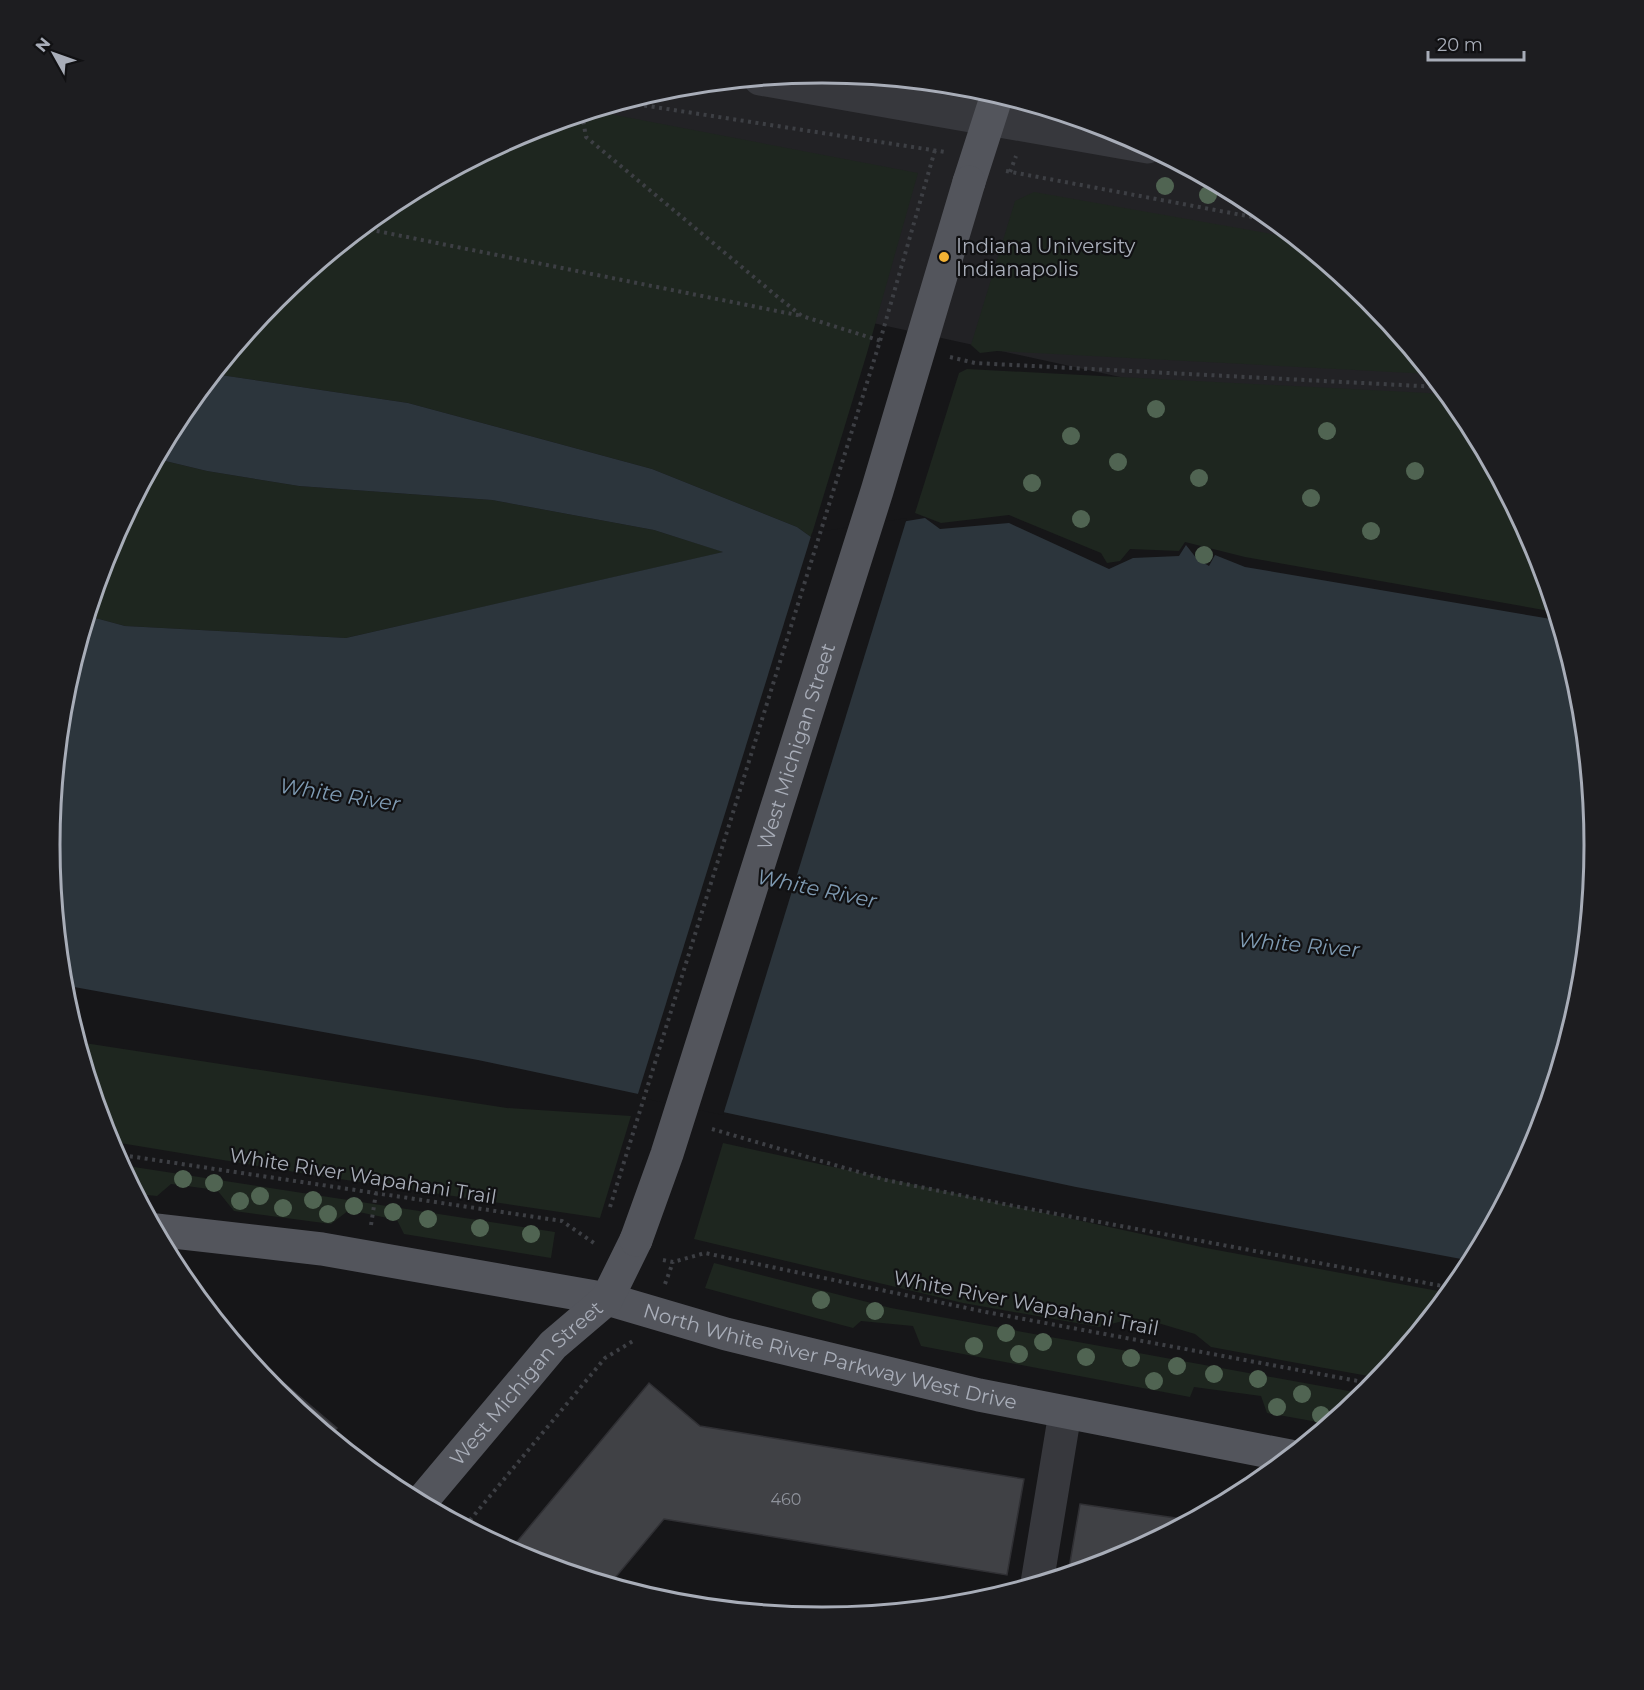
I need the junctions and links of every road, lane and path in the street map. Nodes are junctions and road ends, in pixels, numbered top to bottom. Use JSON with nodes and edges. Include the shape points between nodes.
{"nodes":[{"id":1,"x":800,"y":84,"type":"edge"},
{"id":2,"x":642,"y":105,"type":"edge"},
{"id":3,"x":993,"y":107,"type":"edge"},
{"id":4,"x":583,"y":121,"type":"edge"},
{"id":5,"x":1092,"y":132,"type":"edge"},
{"id":6,"x":1010,"y":172,"type":"dead end"},
{"id":7,"x":1254,"y":217,"type":"edge"},
{"id":8,"x":372,"y":230,"type":"edge"},
{"id":9,"x":802,"y":316,"type":"junction"},
{"id":10,"x":880,"y":341,"type":"junction"},
{"id":11,"x":891,"y":344,"type":"dead end"},
{"id":12,"x":943,"y":356,"type":"dead end"},
{"id":13,"x":1431,"y":387,"type":"edge"},
{"id":14,"x":712,"y":1129,"type":"dead end"},
{"id":15,"x":127,"y":1156,"type":"edge"},
{"id":16,"x":609,"y":1209,"type":"dead end"},
{"id":17,"x":165,"y":1231,"type":"edge"},
{"id":18,"x":598,"y":1246,"type":"dead end"},
{"id":19,"x":673,"y":1262,"type":"dead end"},
{"id":20,"x":1443,"y":1286,"type":"edge"},
{"id":21,"x":607,"y":1299,"type":"junction"},
{"id":22,"x":605,"y":1358,"type":"dead end"},
{"id":23,"x":1363,"y":1382,"type":"edge"},
{"id":24,"x":1065,"y":1413,"type":"junction"},
{"id":25,"x":1280,"y":1454,"type":"edge"},
{"id":26,"x":426,"y":1496,"type":"edge"},
{"id":27,"x":470,"y":1520,"type":"edge"},
{"id":28,"x":1039,"y":1575,"type":"edge"}],
"edges":[{"from":1,"to":3,"type":"street"},
{"from":2,"to":10,"type":"path","via":[[935,150]]},
{"from":3,"to":5,"type":"street"},
{"from":3,"to":21,"type":"main road","name":"West Michigan Street","bridge":true,"via":[[667,1154],[636,1240]]},
{"from":4,"to":9,"type":"path","via":[[586,137]]},
{"from":6,"to":7,"type":"path"},
{"from":8,"to":9,"type":"path"},
{"from":9,"to":10,"type":"path"},
{"from":10,"to":11,"type":"path"},
{"from":10,"to":16,"type":"path"},
{"from":12,"to":13,"type":"path","via":[[975,363]]},
{"from":14,"to":20,"type":"path","via":[[886,1180]]},
{"from":15,"to":18,"type":"path","name":"White River Wapahani Trail","via":[[562,1221]]},
{"from":17,"to":21,"type":"main road","name":"North White River Parkway West Drive","via":[[322,1249]]},
{"from":19,"to":23,"type":"path","name":"White River Wapahani Trail","via":[[705,1253],[986,1312]]},
{"from":21,"to":24,"type":"main road","name":"North White River Parkway West Drive","via":[[726,1334]]},
{"from":21,"to":26,"type":"main road","name":"West Michigan Street","via":[[553,1345]]},
{"from":22,"to":27,"type":"path"},
{"from":24,"to":25,"type":"main road","name":"North White River Parkway West Drive"},
{"from":24,"to":28,"type":"street"}]}
